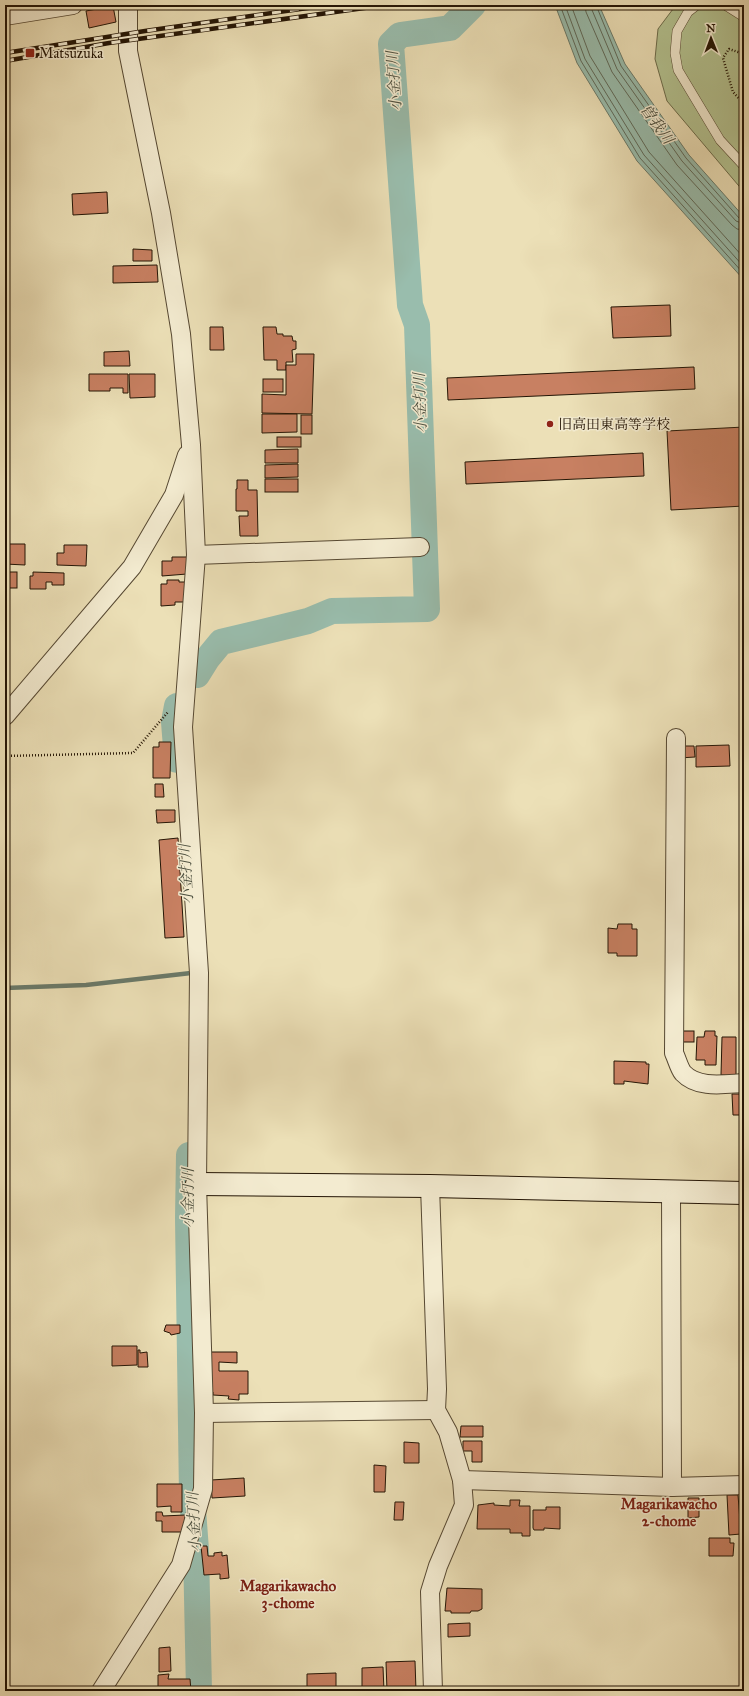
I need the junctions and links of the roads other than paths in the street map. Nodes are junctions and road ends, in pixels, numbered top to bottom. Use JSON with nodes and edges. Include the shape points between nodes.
{"nodes":[{"id":1,"x":73,"y":5,"type":"edge"},
{"id":2,"x":128,"y":5,"type":"edge"},
{"id":3,"x":697,"y":5,"type":"edge"},
{"id":4,"x":725,"y":5,"type":"edge"},
{"id":5,"x":5,"y":16,"type":"edge"},
{"id":6,"x":744,"y":17,"type":"edge"},
{"id":7,"x":744,"y":166,"type":"edge"},
{"id":8,"x":190,"y":445,"type":"junction"},
{"id":9,"x":420,"y":547,"type":"dead end"},
{"id":10,"x":196,"y":555,"type":"junction"},
{"id":11,"x":5,"y":716,"type":"edge"},
{"id":12,"x":676,"y":738,"type":"dead end"},
{"id":13,"x":744,"y":1083,"type":"edge"},
{"id":14,"x":197,"y":1184,"type":"junction"},
{"id":15,"x":430,"y":1186,"type":"junction"},
{"id":16,"x":671,"y":1192,"type":"junction"},
{"id":17,"x":744,"y":1193,"type":"edge"},
{"id":18,"x":436,"y":1410,"type":"junction"},
{"id":19,"x":204,"y":1412,"type":"junction"},
{"id":20,"x":462,"y":1480,"type":"junction"},
{"id":21,"x":744,"y":1485,"type":"edge"},
{"id":22,"x":672,"y":1487,"type":"junction"},
{"id":23,"x":101,"y":1691,"type":"edge"},
{"id":24,"x":433,"y":1691,"type":"edge"}],
"edges":[{"from":1,"to":5,"type":"street"},
{"from":2,"to":8,"type":"street","via":[[128,51],[161,213],[180,327]]},
{"from":3,"to":7,"type":"lane","via":[[688,12],[677,31],[675,53],[678,70],[720,140]]},
{"from":4,"to":6,"type":"lane"},
{"from":8,"to":10,"type":"street"},
{"from":8,"to":11,"type":"street","via":[[174,495],[132,567]]},
{"from":9,"to":10,"type":"street"},
{"from":10,"to":14,"type":"street","via":[[183,727],[199,973]]},
{"from":12,"to":13,"type":"street","via":[[674,1053],[683,1072],[696,1082]]},
{"from":14,"to":15,"type":"street"},
{"from":14,"to":19,"type":"street"},
{"from":15,"to":16,"type":"street"},
{"from":15,"to":18,"type":"street"},
{"from":16,"to":17,"type":"street"},
{"from":16,"to":22,"type":"street"},
{"from":18,"to":19,"type":"street"},
{"from":18,"to":20,"type":"street","via":[[448,1432]]},
{"from":19,"to":23,"type":"street","via":[[203,1489],[181,1565]]},
{"from":20,"to":22,"type":"street"},
{"from":20,"to":24,"type":"street","via":[[464,1505],[438,1566],[430,1592]]},
{"from":21,"to":22,"type":"street"}]}
